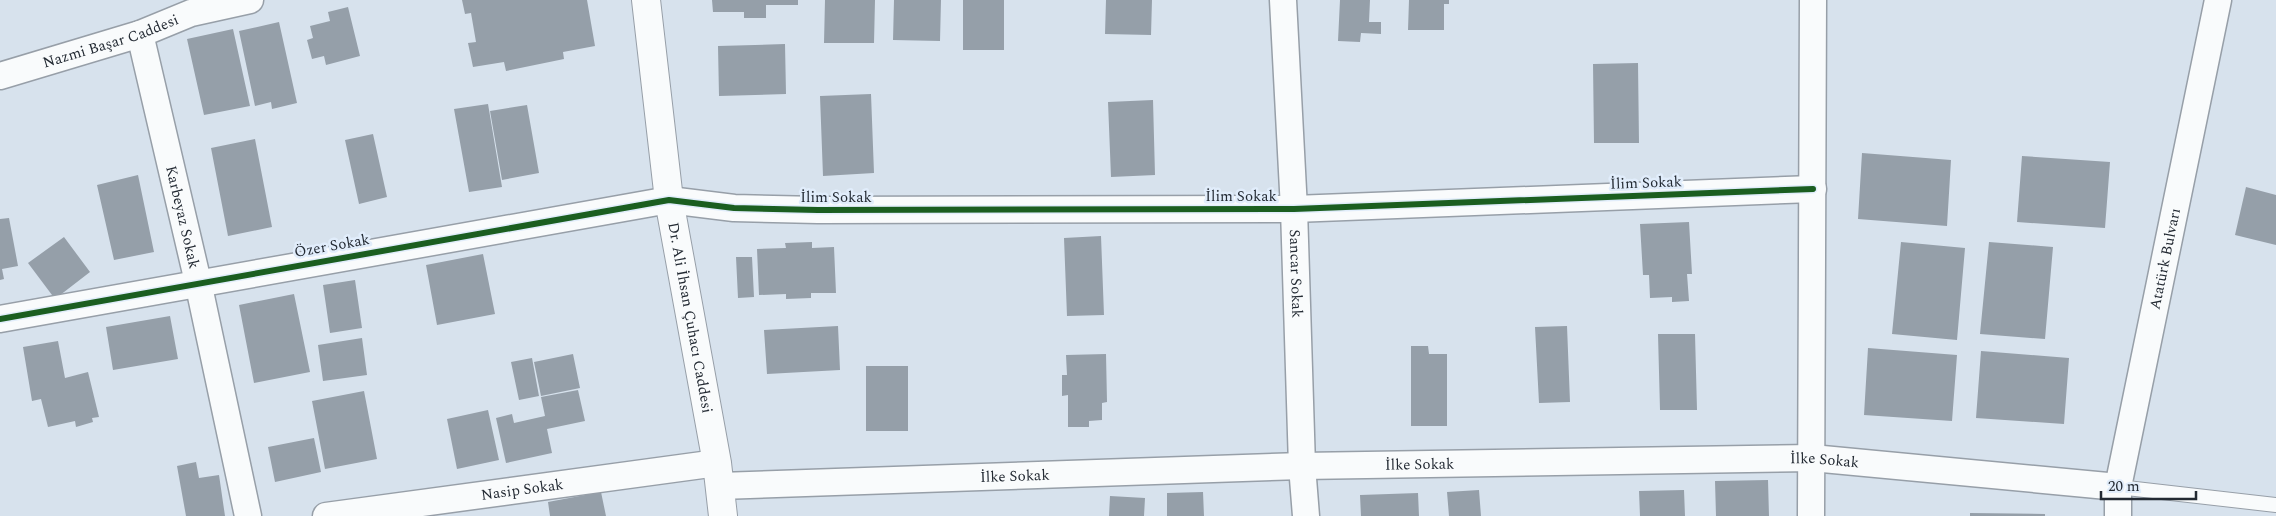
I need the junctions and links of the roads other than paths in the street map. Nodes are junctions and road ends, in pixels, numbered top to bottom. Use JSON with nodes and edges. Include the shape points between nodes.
{"nodes":[{"id":1,"x":250,"y":0,"type":"edge"},
{"id":2,"x":646,"y":0,"type":"edge"},
{"id":3,"x":1282,"y":0,"type":"edge"},
{"id":4,"x":1813,"y":0,"type":"edge"},
{"id":5,"x":2218,"y":0,"type":"edge"},
{"id":6,"x":140,"y":34,"type":"junction"},
{"id":7,"x":0,"y":76,"type":"edge"},
{"id":8,"x":1814,"y":188,"type":"junction"},
{"id":9,"x":670,"y":200,"type":"junction"},
{"id":10,"x":1294,"y":209,"type":"junction"},
{"id":11,"x":198,"y":282,"type":"junction"},
{"id":12,"x":0,"y":319,"type":"edge"},
{"id":13,"x":1812,"y":458,"type":"junction"},
{"id":14,"x":1302,"y":466,"type":"junction"},
{"id":15,"x":718,"y":475,"type":"junction"},
{"id":16,"x":2118,"y":488,"type":"junction"},
{"id":17,"x":2276,"y":505,"type":"edge"},
{"id":18,"x":248,"y":516,"type":"edge"},
{"id":19,"x":326,"y":516,"type":"edge"},
{"id":20,"x":723,"y":516,"type":"edge"},
{"id":21,"x":1306,"y":516,"type":"edge"},
{"id":22,"x":1811,"y":516,"type":"edge"},
{"id":23,"x":2118,"y":516,"type":"edge"}],
"edges":[{"from":1,"to":6,"type":"street","name":"Nazmi Başar Caddesi","via":[[191,13]]},
{"from":2,"to":9,"type":"street","name":"Dr. Ali İhsan Çuhacı Caddesi"},
{"from":3,"to":10,"type":"street","name":"Sancar Sokak"},
{"from":4,"to":8,"type":"street"},
{"from":5,"to":16,"type":"street","name":"Atatürk Bulvarı"},
{"from":6,"to":7,"type":"street","name":"Nazmi Başar Caddesi"},
{"from":6,"to":11,"type":"street","name":"Karbeyaz Sokak"},
{"from":8,"to":10,"type":"street","name":"İlim Sokak"},
{"from":8,"to":13,"type":"street"},
{"from":9,"to":10,"type":"street","name":"İlim Sokak","via":[[734,208],[818,210]]},
{"from":9,"to":11,"type":"street","name":"Özer Sokak"},
{"from":9,"to":15,"type":"street","name":"Dr. Ali İhsan Çuhacı Caddesi"},
{"from":10,"to":14,"type":"street","name":"Sancar Sokak"},
{"from":11,"to":12,"type":"street","name":"Özer Sokak"},
{"from":11,"to":18,"type":"street","name":"Karbeyaz Sokak"},
{"from":13,"to":14,"type":"street","name":"İlke Sokak"},
{"from":13,"to":16,"type":"street","name":"İlke Sokak"},
{"from":13,"to":22,"type":"street"},
{"from":14,"to":15,"type":"street","name":"İlke Sokak"},
{"from":14,"to":21,"type":"street","name":"Sancar Sokak"},
{"from":15,"to":19,"type":"street","name":"Nasip Sokak"},
{"from":15,"to":20,"type":"street","name":"Dr. Ali İhsan Çuhacı Caddesi"},
{"from":16,"to":17,"type":"lane"},
{"from":16,"to":23,"type":"street","name":"Atatürk Bulvarı"}]}
